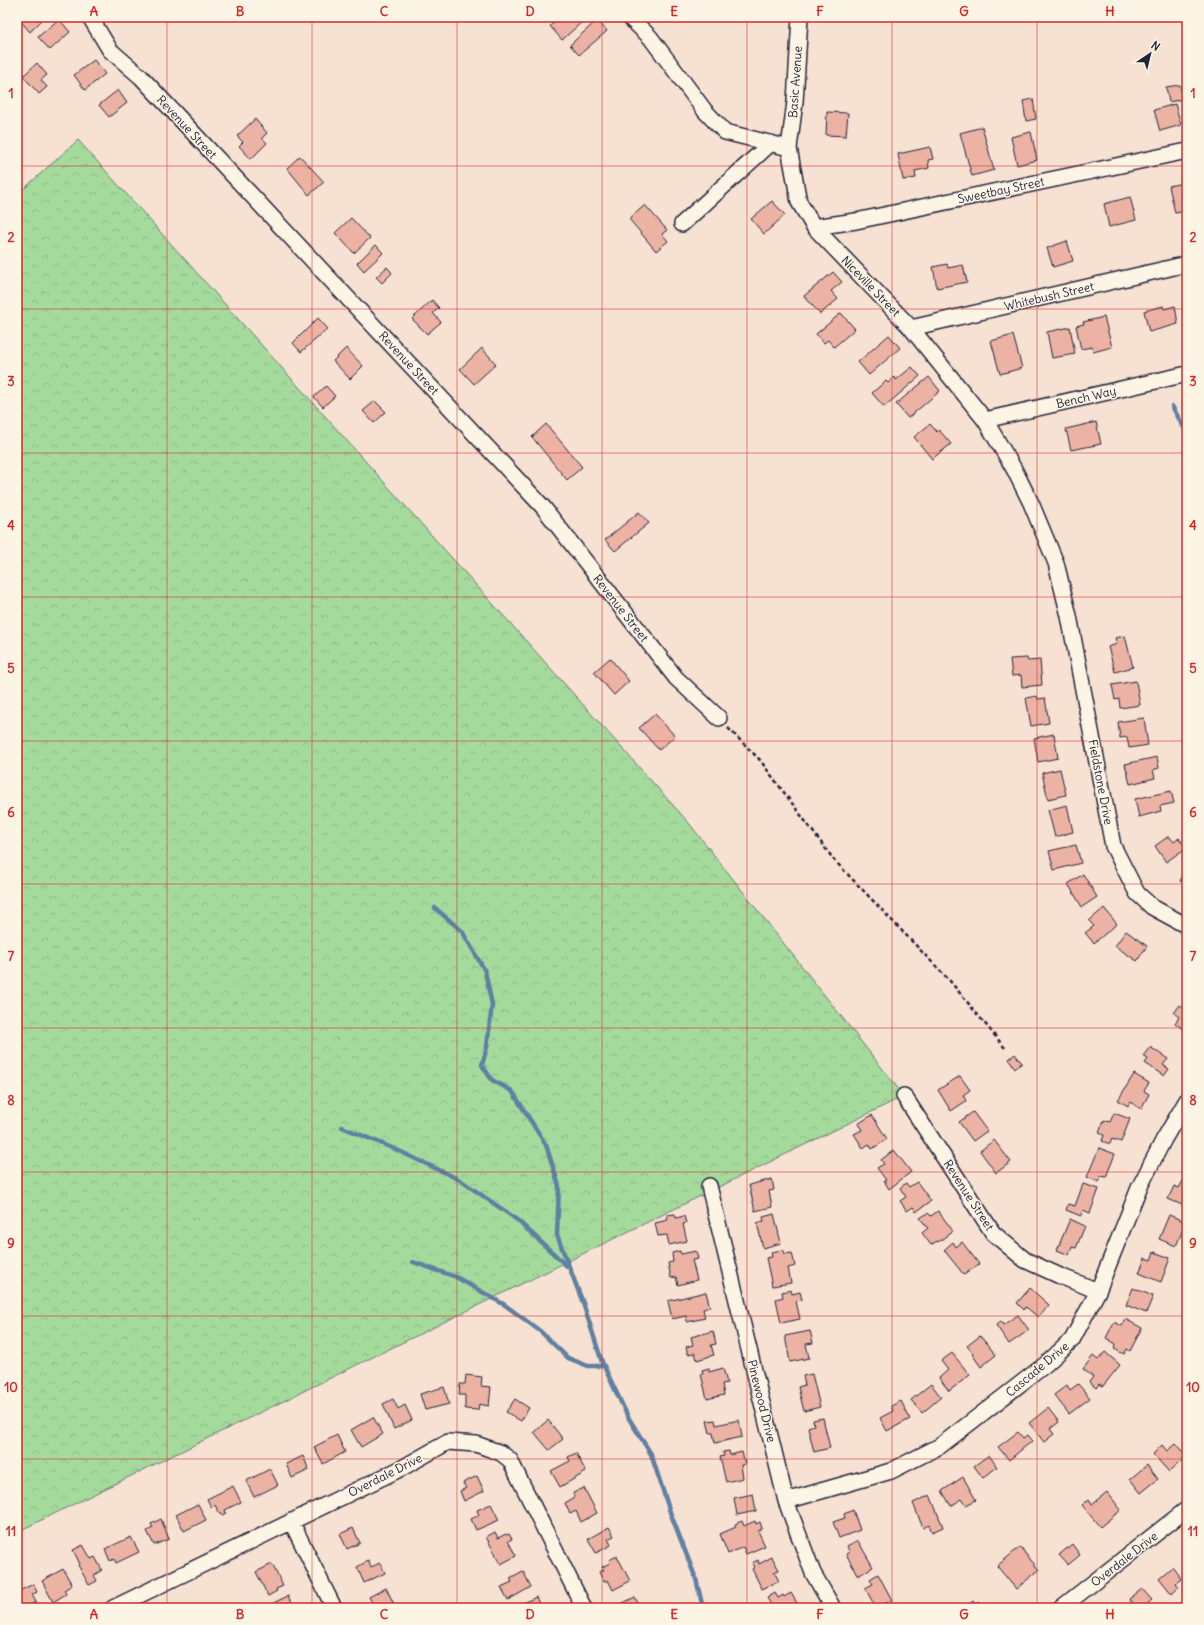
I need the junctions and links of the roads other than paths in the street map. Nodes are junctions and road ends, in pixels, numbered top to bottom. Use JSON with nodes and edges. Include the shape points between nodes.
{"nodes":[{"id":1,"x":90,"y":17,"type":"edge"},
{"id":2,"x":629,"y":17,"type":"edge"},
{"id":3,"x":800,"y":17,"type":"edge"},
{"id":4,"x":772,"y":143,"type":"junction"},
{"id":5,"x":789,"y":148,"type":"junction"},
{"id":6,"x":1187,"y":151,"type":"edge"},
{"id":7,"x":682,"y":224,"type":"dead end"},
{"id":8,"x":814,"y":227,"type":"junction"},
{"id":9,"x":1187,"y":264,"type":"edge"},
{"id":10,"x":911,"y":328,"type":"junction"},
{"id":11,"x":1187,"y":374,"type":"edge"},
{"id":12,"x":985,"y":420,"type":"junction"},
{"id":13,"x":1067,"y":608,"type":"joint"},
{"id":14,"x":719,"y":718,"type":"road end"},
{"id":15,"x":1187,"y":926,"type":"edge"},
{"id":16,"x":904,"y":1096,"type":"dead end"},
{"id":17,"x":1187,"y":1100,"type":"edge"},
{"id":18,"x":709,"y":1186,"type":"dead end"},
{"id":19,"x":1098,"y":1291,"type":"junction"},
{"id":20,"x":786,"y":1501,"type":"junction"},
{"id":21,"x":1187,"y":1509,"type":"edge"},
{"id":22,"x":291,"y":1521,"type":"junction"},
{"id":23,"x":113,"y":1608,"type":"edge"},
{"id":24,"x":334,"y":1608,"type":"edge"},
{"id":25,"x":584,"y":1608,"type":"edge"},
{"id":26,"x":833,"y":1608,"type":"edge"},
{"id":27,"x":1061,"y":1608,"type":"edge"}],
"edges":[{"from":1,"to":14,"type":"street","name":"Revenue Street","via":[[110,50],[147,83],[543,507],[676,678]]},
{"from":2,"to":4,"type":"street","via":[[650,37],[705,111],[725,132]]},
{"from":3,"to":5,"type":"street","name":"Basic Avenue"},
{"from":4,"to":5,"type":"street"},
{"from":4,"to":7,"type":"street"},
{"from":5,"to":8,"type":"street","name":"Niceville Street","via":[[799,202]]},
{"from":6,"to":8,"type":"street","name":"Sweetbay Street","via":[[856,221]]},
{"from":8,"to":10,"type":"street","name":"Niceville Street"},
{"from":9,"to":10,"type":"street","name":"Whitebush Street"},
{"from":10,"to":12,"type":"street","name":"Niceville Street"},
{"from":11,"to":12,"type":"street","name":"Bench Way"},
{"from":12,"to":13,"type":"street","name":"Niceville Street","via":[[1031,503],[1056,563]]},
{"from":13,"to":15,"type":"street","name":"Fieldstone Drive","via":[[1113,846],[1137,893],[1152,907]]},
{"from":16,"to":19,"type":"street","name":"Revenue Street","via":[[993,1233],[1025,1260]]},
{"from":17,"to":19,"type":"street","name":"Cascade Drive","via":[[1139,1188]]},
{"from":18,"to":20,"type":"street","name":"Pinewood Drive"},
{"from":19,"to":20,"type":"street","name":"Cascade Drive","via":[[1072,1340],[1046,1364],[940,1446],[890,1471]]},
{"from":20,"to":26,"type":"street","name":"Pinewood Drive","via":[[813,1573]]},
{"from":21,"to":27,"type":"street","name":"Overdale Drive"},
{"from":22,"to":23,"type":"street","name":"Overdale Drive"},
{"from":22,"to":24,"type":"street"},
{"from":22,"to":25,"type":"street","name":"Overdale Drive","via":[[402,1468],[448,1442],[476,1444],[500,1453],[510,1460]]}]}
